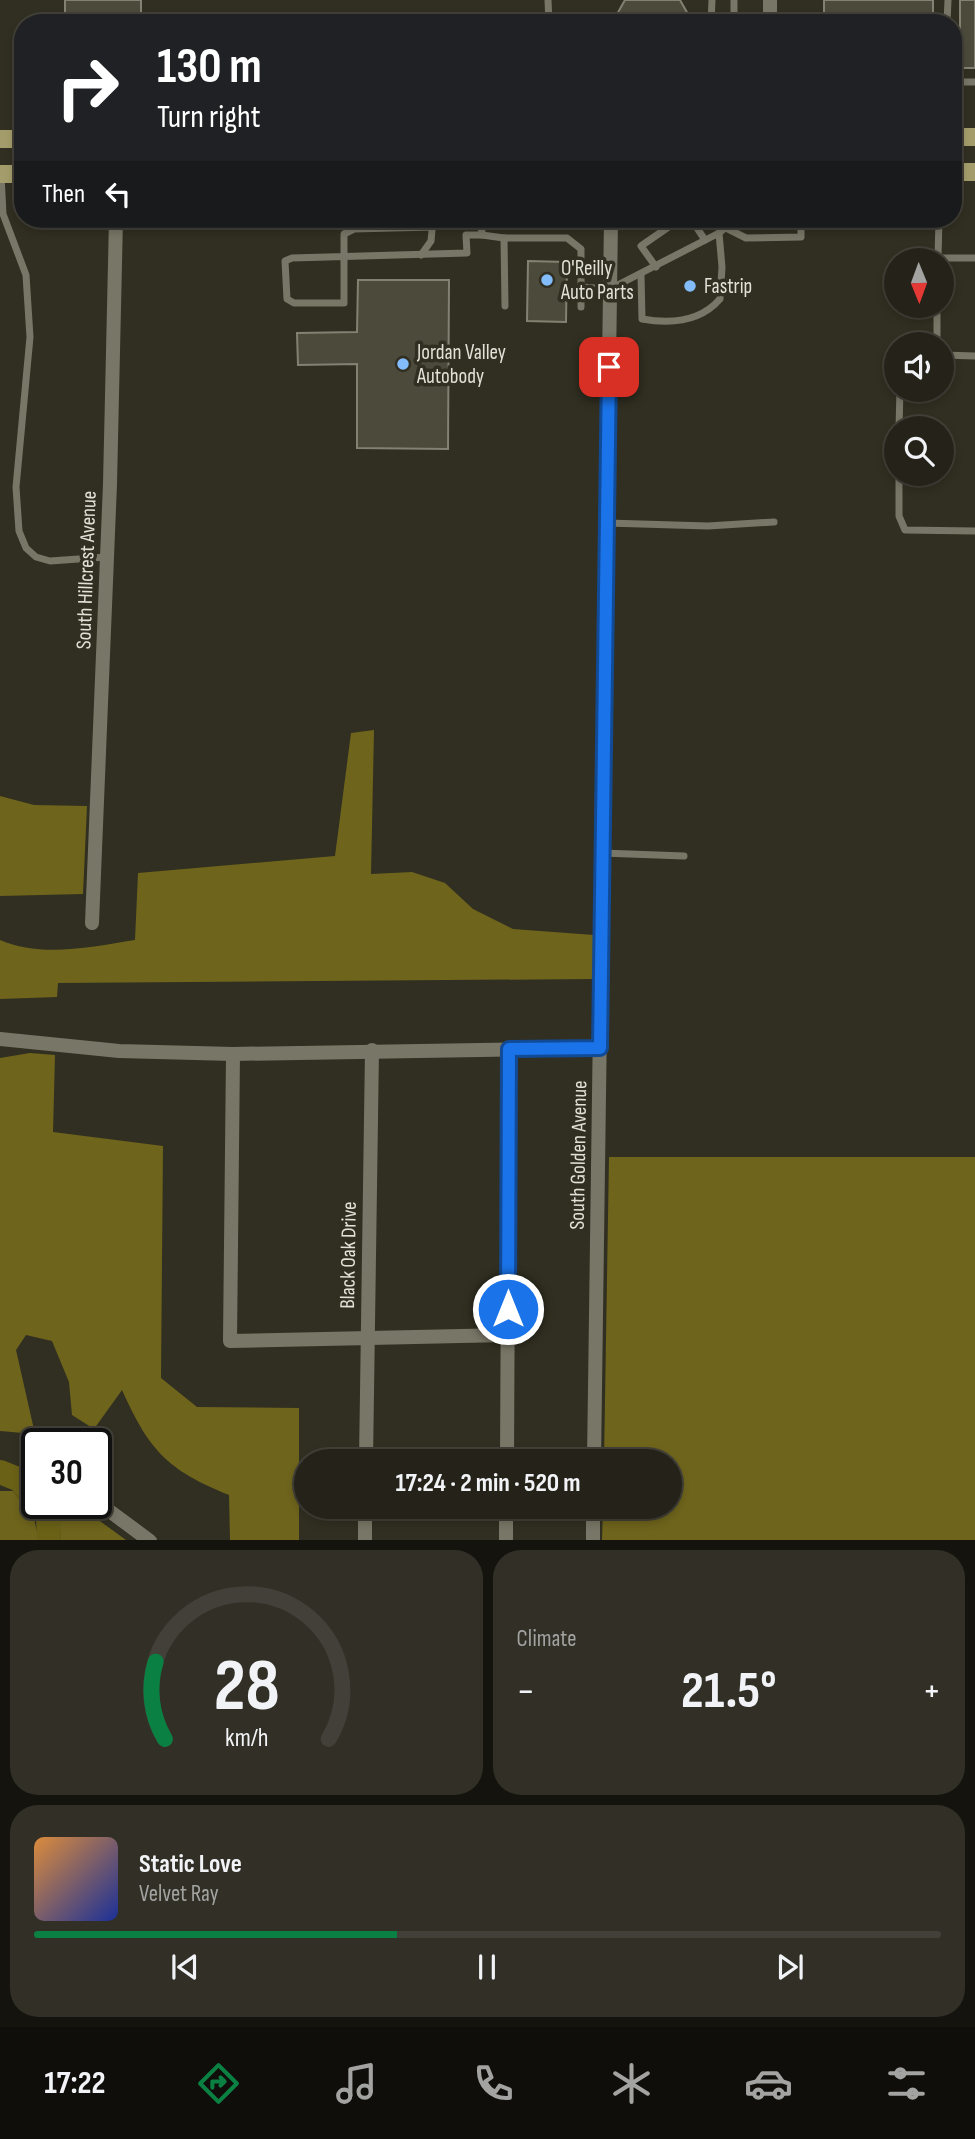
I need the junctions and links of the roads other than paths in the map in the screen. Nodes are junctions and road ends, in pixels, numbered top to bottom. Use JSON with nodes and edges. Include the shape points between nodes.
{"nodes":[{"id":1,"x":0,"y":174,"type":"edge"},
{"id":2,"x":116,"y":228,"type":"edge"},
{"id":3,"x":367,"y":228,"type":"edge"},
{"id":4,"x":432,"y":228,"type":"edge"},
{"id":5,"x":482,"y":228,"type":"edge"},
{"id":6,"x":611,"y":228,"type":"edge"},
{"id":7,"x":672,"y":228,"type":"edge"},
{"id":8,"x":697,"y":228,"type":"edge"},
{"id":9,"x":724,"y":228,"type":"edge"},
{"id":10,"x":801,"y":228,"type":"edge"},
{"id":11,"x":939,"y":228,"type":"edge"},
{"id":12,"x":722,"y":230,"type":"junction"},
{"id":13,"x":482,"y":234,"type":"junction"},
{"id":14,"x":504,"y":238,"type":"junction"},
{"id":15,"x":705,"y":240,"type":"junction"},
{"id":16,"x":938,"y":248,"type":"edge"},
{"id":17,"x":342,"y":254,"type":"junction"},
{"id":18,"x":421,"y":255,"type":"junction"},
{"id":19,"x":975,"y":258,"type":"edge"},
{"id":20,"x":954,"y":259,"type":"edge"},
{"id":21,"x":656,"y":267,"type":"junction"},
{"id":22,"x":641,"y":275,"type":"junction"},
{"id":23,"x":581,"y":287,"type":"junction"},
{"id":24,"x":610,"y":289,"type":"junction"},
{"id":25,"x":505,"y":306,"type":"dead end"},
{"id":26,"x":581,"y":307,"type":"dead end"},
{"id":27,"x":954,"y":355,"type":"edge"},
{"id":28,"x":975,"y":356,"type":"edge"},
{"id":29,"x":899,"y":486,"type":"edge"},
{"id":30,"x":774,"y":522,"type":"dead end"},
{"id":31,"x":607,"y":523,"type":"junction"},
{"id":32,"x":975,"y":531,"type":"edge"},
{"id":33,"x":107,"y":557,"type":"junction"},
{"id":34,"x":602,"y":853,"type":"junction"},
{"id":35,"x":684,"y":856,"type":"dead end"},
{"id":36,"x":92,"y":923,"type":"dead end"},
{"id":37,"x":0,"y":1039,"type":"edge"},
{"id":38,"x":600,"y":1048,"type":"junction"},
{"id":39,"x":509,"y":1049,"type":"junction"},
{"id":40,"x":372,"y":1050,"type":"junction"},
{"id":41,"x":233,"y":1054,"type":"junction"},
{"id":42,"x":507,"y":1335,"type":"junction"},
{"id":43,"x":368,"y":1336,"type":"junction"},
{"id":44,"x":366,"y":1449,"type":"edge"},
{"id":45,"x":507,"y":1449,"type":"edge"},
{"id":46,"x":594,"y":1449,"type":"edge"},
{"id":47,"x":112,"y":1513,"type":"edge"},
{"id":48,"x":365,"y":1519,"type":"edge"},
{"id":49,"x":506,"y":1519,"type":"edge"},
{"id":50,"x":593,"y":1519,"type":"edge"},
{"id":51,"x":149,"y":1540,"type":"edge"},
{"id":52,"x":365,"y":1540,"type":"edge"},
{"id":53,"x":506,"y":1540,"type":"edge"},
{"id":54,"x":593,"y":1540,"type":"edge"}],
"edges":[{"from":1,"to":33,"type":"lane","via":[[3,214],[26,275],[30,337],[16,488],[19,531],[36,557],[50,561]]},
{"from":2,"to":33,"type":"street","name":"South Hillcrest Avenue"},
{"from":3,"to":17,"type":"lane","via":[[344,234]]},
{"from":4,"to":18,"type":"lane"},
{"from":5,"to":13,"type":"lane"},
{"from":6,"to":24,"type":"street","name":"South Golden Avenue"},
{"from":7,"to":21,"type":"lane","via":[[642,246]]},
{"from":8,"to":15,"type":"lane"},
{"from":9,"to":12,"type":"lane"},
{"from":10,"to":12,"type":"lane","via":[[801,237],[746,239]]},
{"from":11,"to":16,"type":"lane"},
{"from":12,"to":15,"type":"lane"},
{"from":12,"to":22,"type":"lane","via":[[720,299],[691,319],[642,319]]},
{"from":13,"to":14,"type":"lane"},
{"from":13,"to":18,"type":"lane","via":[[467,235],[467,253]]},
{"from":14,"to":23,"type":"lane","via":[[567,238],[581,250]]},
{"from":14,"to":25,"type":"lane"},
{"from":15,"to":21,"type":"lane"},
{"from":17,"to":17,"type":"lane","via":[[344,303],[293,303],[287,299],[285,261]]},
{"from":17,"to":18,"type":"lane"},
{"from":19,"to":20,"type":"lane"},
{"from":21,"to":22,"type":"lane"},
{"from":22,"to":24,"type":"lane"},
{"from":23,"to":24,"type":"lane"},
{"from":23,"to":26,"type":"lane"},
{"from":24,"to":31,"type":"street","name":"South Golden Avenue"},
{"from":27,"to":28,"type":"lane"},
{"from":29,"to":32,"type":"lane","via":[[899,516],[905,530]]},
{"from":30,"to":31,"type":"lane","via":[[708,526]]},
{"from":31,"to":34,"type":"street","name":"South Golden Avenue"},
{"from":33,"to":36,"type":"street","name":"South Hillcrest Avenue"},
{"from":34,"to":35,"type":"lane"},
{"from":34,"to":38,"type":"street","name":"South Golden Avenue"},
{"from":37,"to":41,"type":"street","via":[[119,1051]]},
{"from":38,"to":39,"type":"street"},
{"from":38,"to":46,"type":"street","name":"South Golden Avenue"},
{"from":39,"to":40,"type":"street"},
{"from":39,"to":42,"type":"street"},
{"from":40,"to":41,"type":"street"},
{"from":40,"to":43,"type":"street","name":"Black Oak Drive"},
{"from":41,"to":43,"type":"street","via":[[230,1341]]},
{"from":42,"to":43,"type":"street"},
{"from":42,"to":45,"type":"street"},
{"from":43,"to":44,"type":"street","name":"Black Oak Drive"},
{"from":47,"to":51,"type":"street"},
{"from":48,"to":52,"type":"street"},
{"from":49,"to":53,"type":"street"},
{"from":50,"to":54,"type":"street"}]}
